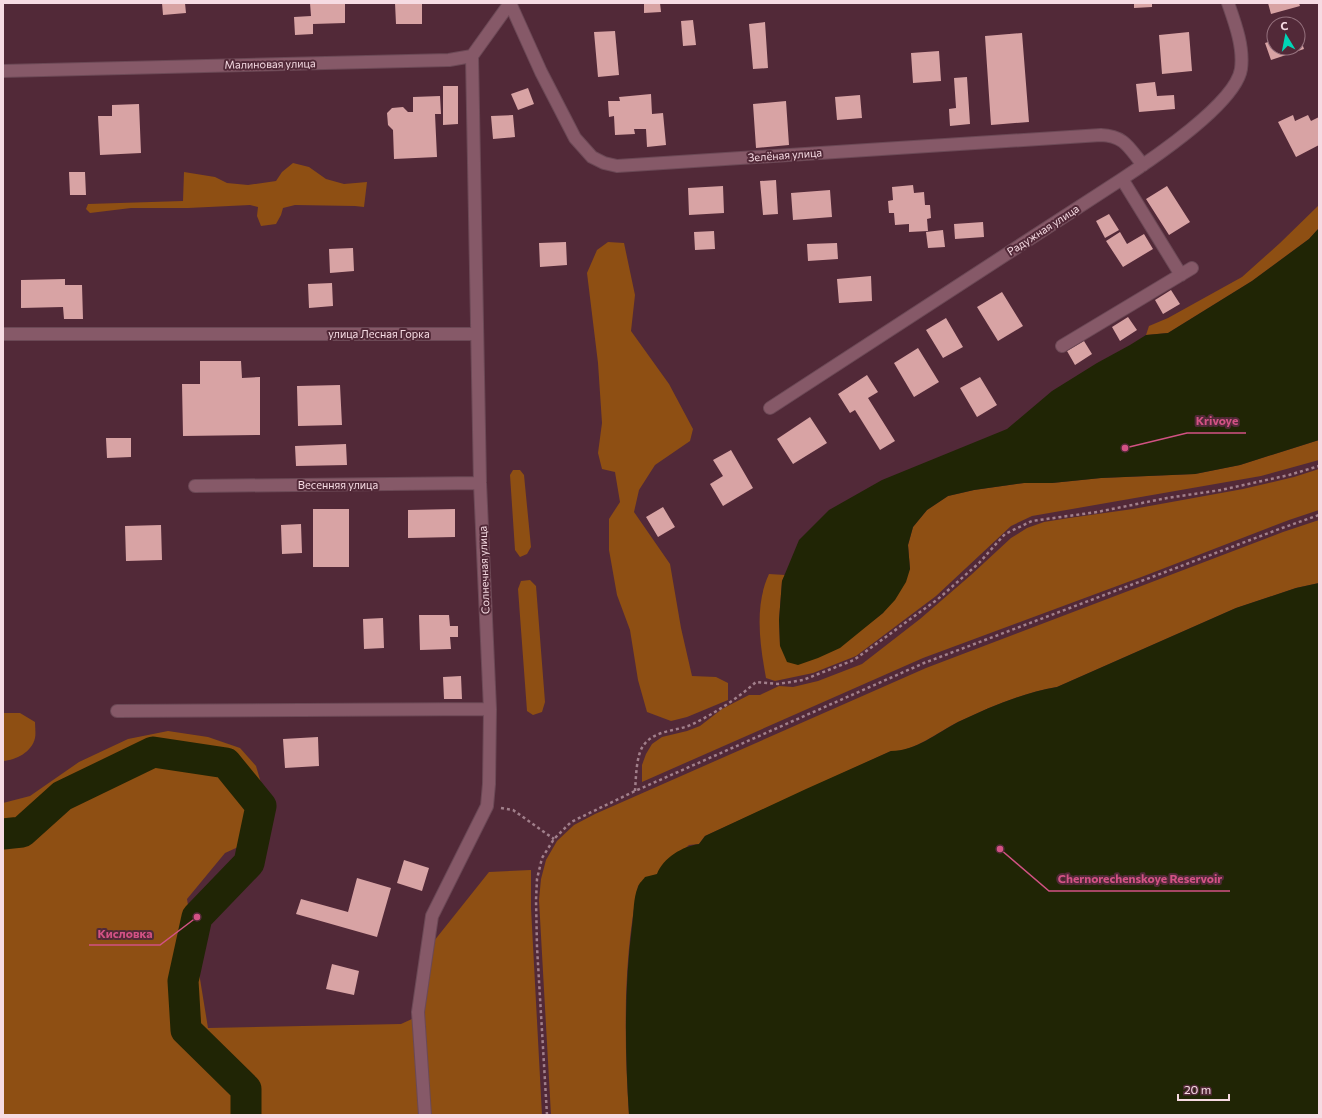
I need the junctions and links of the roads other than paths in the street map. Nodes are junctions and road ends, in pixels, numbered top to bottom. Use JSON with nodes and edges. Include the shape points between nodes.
{"nodes":[{"id":1,"x":510,"y":3,"type":"edge"},
{"id":2,"x":1228,"y":3,"type":"edge"},
{"id":3,"x":472,"y":56,"type":"junction"},
{"id":4,"x":3,"y":71,"type":"edge"},
{"id":5,"x":1143,"y":165,"type":"junction"},
{"id":6,"x":1122,"y":179,"type":"junction"},
{"id":7,"x":1192,"y":268,"type":"dead end"},
{"id":8,"x":1181,"y":275,"type":"junction"},
{"id":9,"x":3,"y":334,"type":"edge"},
{"id":10,"x":477,"y":334,"type":"junction"},
{"id":11,"x":1062,"y":346,"type":"dead end"},
{"id":12,"x":770,"y":408,"type":"dead end"},
{"id":13,"x":480,"y":483,"type":"junction"},
{"id":14,"x":195,"y":486,"type":"dead end"},
{"id":15,"x":490,"y":709,"type":"junction"},
{"id":16,"x":117,"y":711,"type":"dead end"},
{"id":17,"x":425,"y":1115,"type":"edge"}],
"edges":[{"from":1,"to":3,"type":"street"},
{"from":1,"to":5,"type":"street","name":"Зелёная улица","via":[[541,72],[575,138],[592,157],[604,163],[617,166],[1100,135],[1112,136],[1123,141]]},
{"from":2,"to":5,"type":"street","name":"Радужная улица","via":[[1241,55],[1238,79],[1229,94],[1207,116]]},
{"from":3,"to":4,"type":"street","name":"Малиновая улица","via":[[449,60]]},
{"from":3,"to":10,"type":"street"},
{"from":5,"to":6,"type":"street","name":"Радужная улица"},
{"from":6,"to":8,"type":"street"},
{"from":6,"to":12,"type":"street","name":"Радужная улица"},
{"from":7,"to":8,"type":"street"},
{"from":8,"to":11,"type":"street"},
{"from":9,"to":10,"type":"street","name":"улица Лесная Горка"},
{"from":10,"to":13,"type":"street","name":"Солнечная улица"},
{"from":13,"to":14,"type":"street","name":"Весенняя улица"},
{"from":13,"to":15,"type":"street","name":"Солнечная улица"},
{"from":15,"to":16,"type":"street"},
{"from":15,"to":17,"type":"street","name":"Солнечная улица","via":[[487,806],[432,916],[418,1012]]}]}
